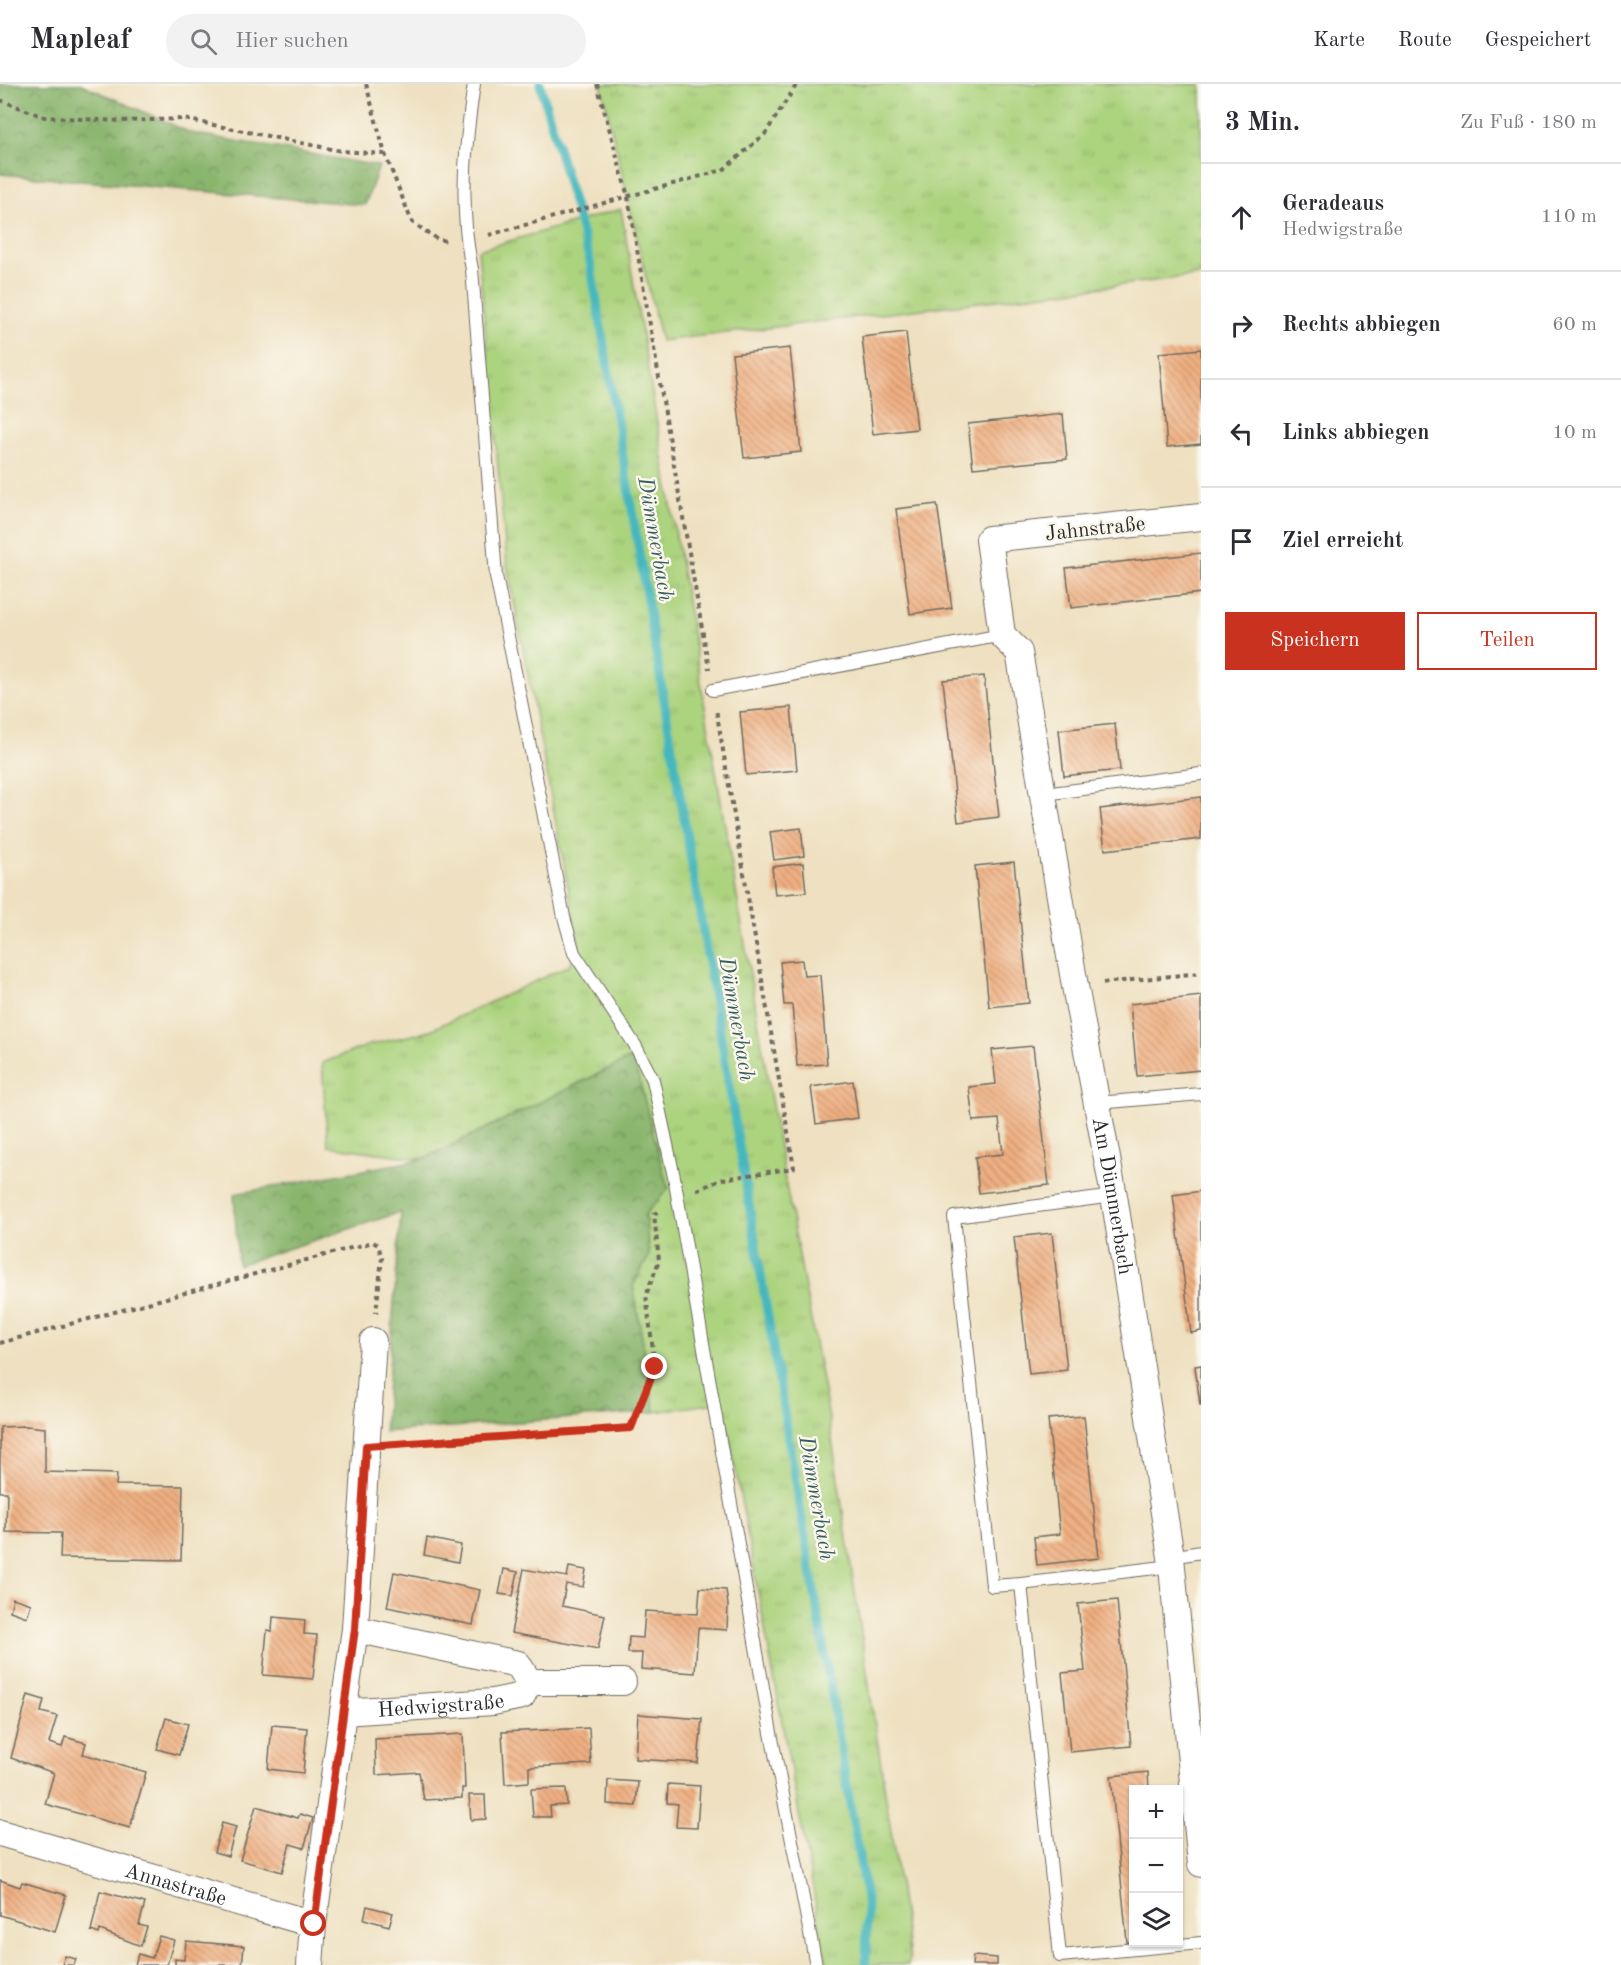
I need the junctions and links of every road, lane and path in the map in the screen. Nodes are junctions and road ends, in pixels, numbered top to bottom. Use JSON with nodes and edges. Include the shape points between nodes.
{"nodes":[{"id":1,"x":366,"y":84,"type":"edge"},
{"id":2,"x":474,"y":84,"type":"edge"},
{"id":3,"x":597,"y":84,"type":"edge"},
{"id":4,"x":797,"y":84,"type":"edge"},
{"id":5,"x":0,"y":100,"type":"edge"},
{"id":6,"x":385,"y":154,"type":"junction"},
{"id":7,"x":628,"y":196,"type":"junction"},
{"id":8,"x":466,"y":241,"type":"junction"},
{"id":9,"x":1201,"y":517,"type":"edge"},
{"id":10,"x":1002,"y":635,"type":"junction"},
{"id":11,"x":713,"y":690,"type":"dead end"},
{"id":12,"x":1201,"y":774,"type":"edge"},
{"id":13,"x":1044,"y":794,"type":"junction"},
{"id":14,"x":1201,"y":973,"type":"edge"},
{"id":15,"x":1075,"y":986,"type":"junction"},
{"id":16,"x":1201,"y":1094,"type":"edge"},
{"id":17,"x":1098,"y":1103,"type":"junction"},
{"id":18,"x":770,"y":1172,"type":"dead end"},
{"id":19,"x":1114,"y":1196,"type":"junction"},
{"id":20,"x":678,"y":1198,"type":"junction"},
{"id":21,"x":373,"y":1341,"type":"joint"},
{"id":22,"x":0,"y":1343,"type":"edge"},
{"id":23,"x":366,"y":1446,"type":"junction"},
{"id":24,"x":1201,"y":1552,"type":"edge"},
{"id":25,"x":1171,"y":1562,"type":"junction"},
{"id":26,"x":1021,"y":1584,"type":"junction"},
{"id":27,"x":355,"y":1629,"type":"junction"},
{"id":28,"x":529,"y":1682,"type":"junction"},
{"id":29,"x":623,"y":1682,"type":"dead end"},
{"id":30,"x":344,"y":1712,"type":"junction"},
{"id":31,"x":0,"y":1833,"type":"edge"},
{"id":32,"x":1201,"y":1864,"type":"edge"},
{"id":33,"x":314,"y":1924,"type":"junction"},
{"id":34,"x":1201,"y":1942,"type":"edge"},
{"id":35,"x":310,"y":1965,"type":"edge"},
{"id":36,"x":816,"y":1965,"type":"edge"}],
"edges":[{"from":1,"to":6,"type":"path"},
{"from":2,"to":8,"type":"lane","via":[[464,180]]},
{"from":3,"to":7,"type":"path"},
{"from":4,"to":7,"type":"path","via":[[765,134],[723,170]]},
{"from":5,"to":6,"type":"path","via":[[44,117],[184,119],[341,151]]},
{"from":6,"to":8,"type":"path","via":[[412,222],[437,239]]},
{"from":7,"to":8,"type":"path"},
{"from":8,"to":20,"type":"lane","via":[[472,269],[496,576],[564,917],[574,953],[635,1045],[653,1080]]},
{"from":9,"to":10,"type":"street","name":"Jahnstraße","via":[[989,539]]},
{"from":10,"to":11,"type":"lane"},
{"from":10,"to":13,"type":"street","name":"Am Dümmerbach","via":[[1019,652]]},
{"from":12,"to":13,"type":"lane"},
{"from":13,"to":15,"type":"street","name":"Am Dümmerbach"},
{"from":14,"to":15,"type":"path"},
{"from":15,"to":17,"type":"street","name":"Am Dümmerbach"},
{"from":16,"to":17,"type":"lane"},
{"from":17,"to":19,"type":"street","name":"Am Dümmerbach"},
{"from":18,"to":20,"type":"path","via":[[723,1179]]},
{"from":19,"to":25,"type":"street","name":"Am Dümmerbach"},
{"from":19,"to":26,"type":"lane","via":[[954,1217],[992,1586]]},
{"from":20,"to":23,"type":"path","via":[[654,1214],[659,1261],[646,1295],[655,1367],[631,1428]]},
{"from":20,"to":36,"type":"lane","via":[[771,1733]]},
{"from":21,"to":22,"type":"path","via":[[382,1258],[373,1242]]},
{"from":21,"to":23,"type":"street","name":"Hedwigstraße"},
{"from":23,"to":27,"type":"street","name":"Hedwigstraße"},
{"from":24,"to":25,"type":"lane"},
{"from":25,"to":26,"type":"lane"},
{"from":25,"to":32,"type":"street","name":"Am Dümmerbach"},
{"from":26,"to":34,"type":"lane","via":[[1060,1956]]},
{"from":27,"to":28,"type":"street","name":"Hedwigstraße","via":[[518,1664]]},
{"from":27,"to":30,"type":"street","name":"Hedwigstraße"},
{"from":28,"to":29,"type":"street","name":"Hedwigstraße"},
{"from":28,"to":30,"type":"street","name":"Hedwigstraße","via":[[522,1696],[493,1702]]},
{"from":30,"to":33,"type":"street","name":"Hedwigstraße"},
{"from":31,"to":33,"type":"street","name":"Annastraße"},
{"from":33,"to":35,"type":"street"}]}
